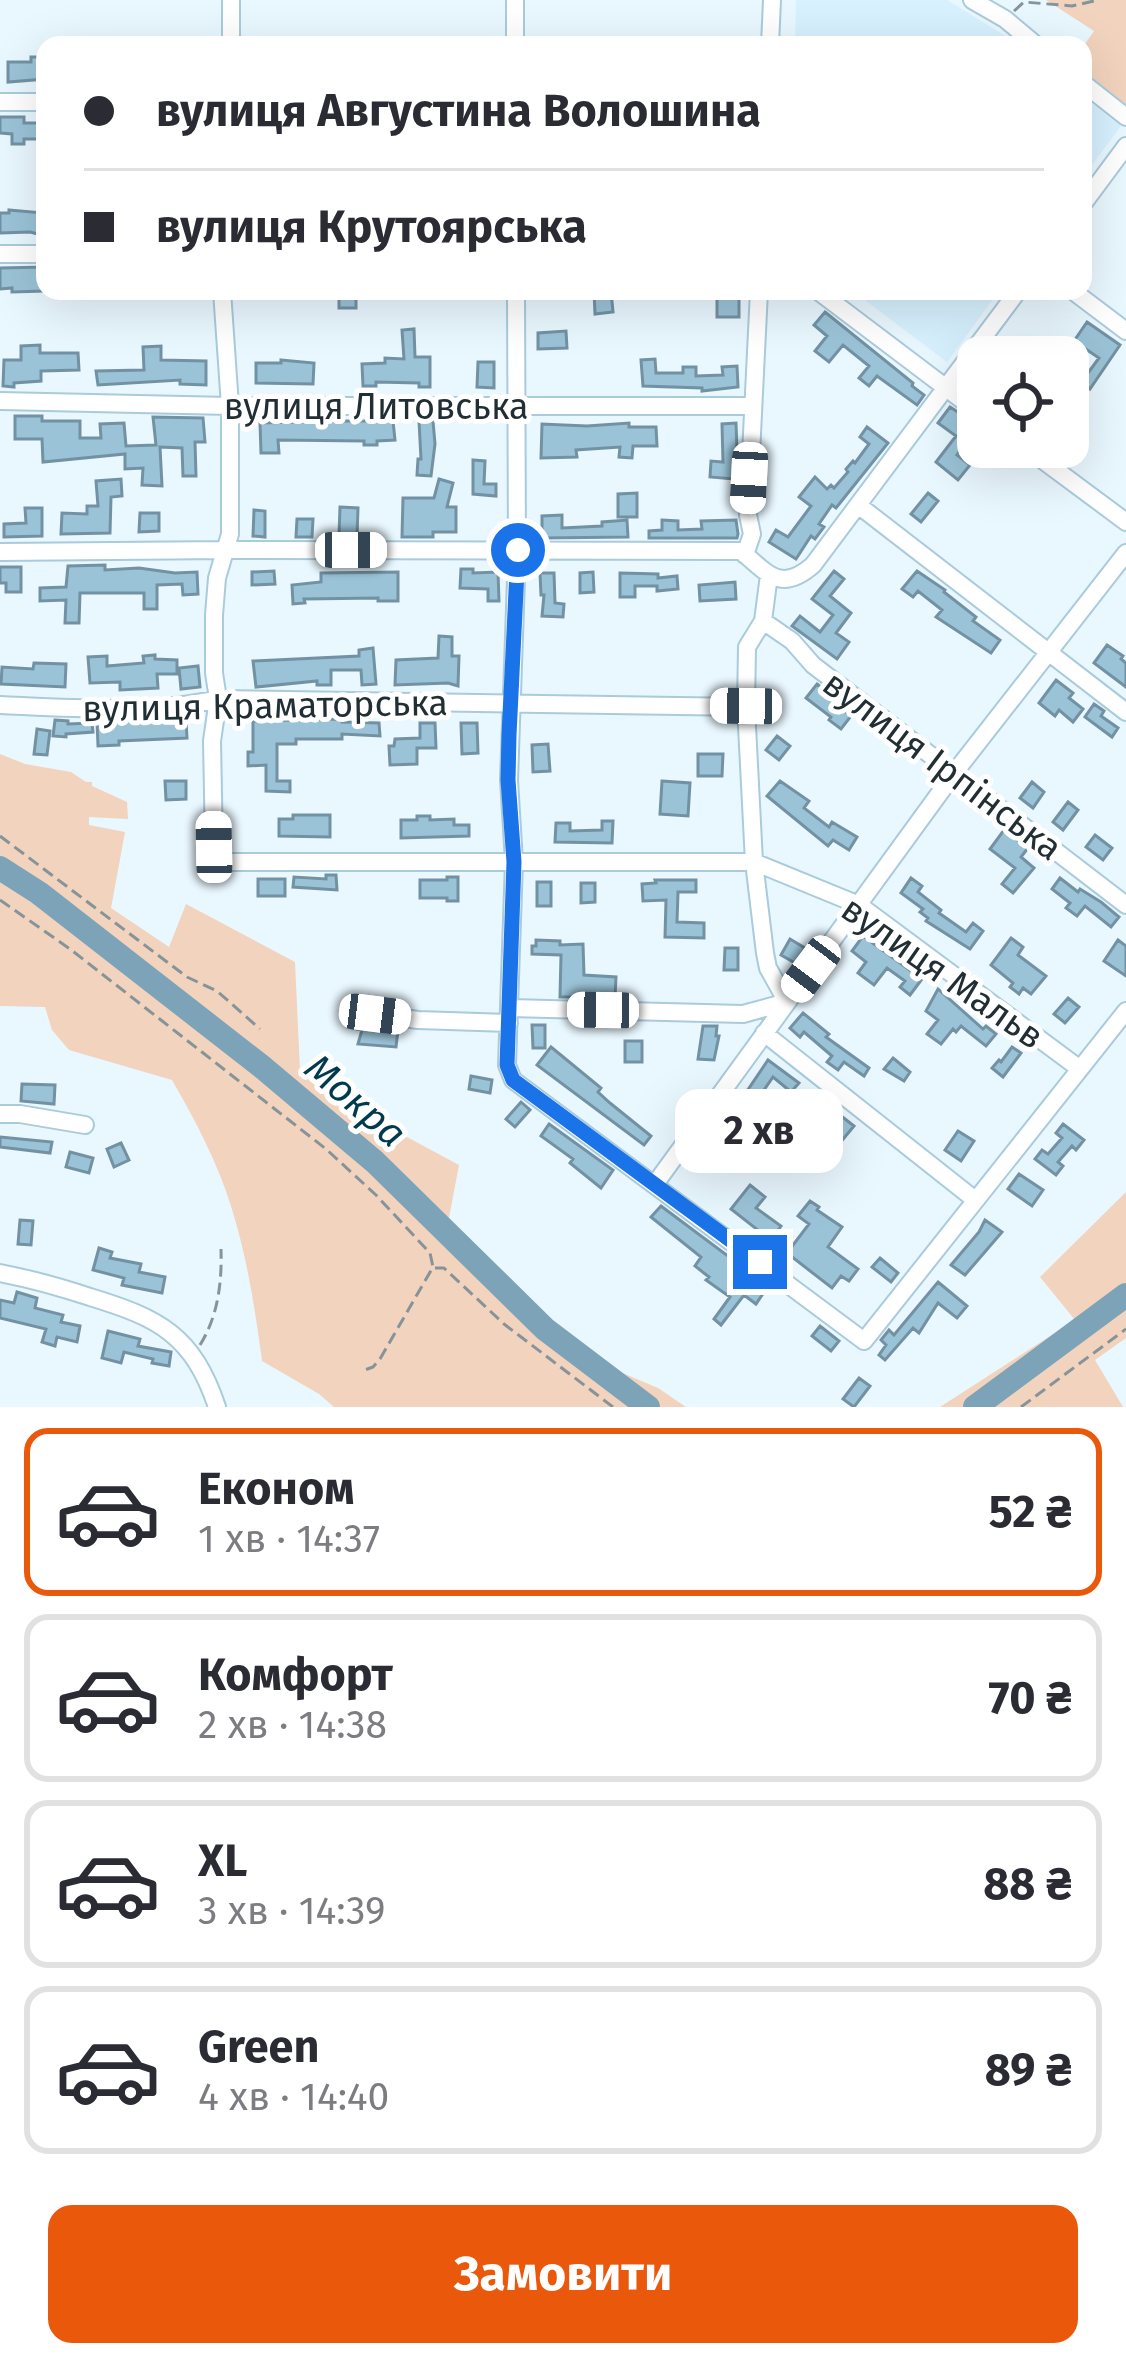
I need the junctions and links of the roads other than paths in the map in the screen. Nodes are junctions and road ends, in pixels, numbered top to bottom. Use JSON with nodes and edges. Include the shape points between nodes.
{"nodes":[{"id":1,"x":231,"y":0,"type":"edge"},
{"id":2,"x":515,"y":0,"type":"edge"},
{"id":3,"x":772,"y":0,"type":"edge"},
{"id":4,"x":972,"y":0,"type":"edge"},
{"id":5,"x":231,"y":36,"type":"edge"},
{"id":6,"x":515,"y":36,"type":"edge"},
{"id":7,"x":770,"y":36,"type":"edge"},
{"id":8,"x":1025,"y":36,"type":"edge"},
{"id":9,"x":1092,"y":89,"type":"edge"},
{"id":10,"x":0,"y":101,"type":"edge"},
{"id":11,"x":36,"y":102,"type":"edge"},
{"id":12,"x":1126,"y":117,"type":"edge"},
{"id":13,"x":1126,"y":146,"type":"edge"},
{"id":14,"x":1092,"y":192,"type":"edge"},
{"id":15,"x":0,"y":254,"type":"edge"},
{"id":16,"x":36,"y":254,"type":"edge"},
{"id":17,"x":223,"y":300,"type":"edge"},
{"id":18,"x":516,"y":300,"type":"edge"},
{"id":19,"x":759,"y":300,"type":"edge"},
{"id":20,"x":830,"y":300,"type":"edge"},
{"id":21,"x":1011,"y":300,"type":"edge"},
{"id":22,"x":1085,"y":300,"type":"edge"},
{"id":23,"x":1126,"y":331,"type":"edge"},
{"id":24,"x":945,"y":388,"type":"junction"},
{"id":25,"x":957,"y":397,"type":"edge"},
{"id":26,"x":0,"y":401,"type":"edge"},
{"id":27,"x":230,"y":406,"type":"junction"},
{"id":28,"x":517,"y":406,"type":"junction"},
{"id":29,"x":753,"y":406,"type":"junction"},
{"id":30,"x":1053,"y":468,"type":"edge"},
{"id":31,"x":858,"y":506,"type":"junction"},
{"id":32,"x":1126,"y":522,"type":"edge"},
{"id":33,"x":226,"y":550,"type":"junction"},
{"id":34,"x":518,"y":550,"type":"junction"},
{"id":35,"x":0,"y":552,"type":"edge"},
{"id":36,"x":1126,"y":554,"type":"edge"},
{"id":37,"x":745,"y":555,"type":"junction"},
{"id":38,"x":769,"y":575,"type":"junction"},
{"id":39,"x":764,"y":622,"type":"junction"},
{"id":40,"x":1050,"y":654,"type":"junction"},
{"id":41,"x":218,"y":699,"type":"junction"},
{"id":42,"x":512,"y":702,"type":"junction"},
{"id":43,"x":0,"y":705,"type":"edge"},
{"id":44,"x":746,"y":706,"type":"junction"},
{"id":45,"x":1126,"y":712,"type":"edge"},
{"id":46,"x":955,"y":772,"type":"junction"},
{"id":47,"x":514,"y":862,"type":"junction"},
{"id":48,"x":754,"y":862,"type":"junction"},
{"id":49,"x":860,"y":905,"type":"junction"},
{"id":50,"x":1126,"y":905,"type":"edge"},
{"id":51,"x":787,"y":1002,"type":"junction"},
{"id":52,"x":1126,"y":1011,"type":"edge"},
{"id":53,"x":375,"y":1014,"type":"dead end"},
{"id":54,"x":509,"y":1015,"type":"junction"},
{"id":55,"x":764,"y":1033,"type":"junction"},
{"id":56,"x":1080,"y":1069,"type":"junction"},
{"id":57,"x":0,"y":1114,"type":"edge"},
{"id":58,"x":85,"y":1125,"type":"dead end"},
{"id":59,"x":655,"y":1184,"type":"junction"},
{"id":60,"x":974,"y":1198,"type":"junction"},
{"id":61,"x":0,"y":1273,"type":"edge"},
{"id":62,"x":217,"y":1407,"type":"edge"}],
"edges":[{"from":1,"to":5,"type":"street"},
{"from":2,"to":6,"type":"street"},
{"from":3,"to":7,"type":"street"},
{"from":4,"to":8,"type":"street"},
{"from":9,"to":12,"type":"street"},
{"from":10,"to":11,"type":"street"},
{"from":13,"to":14,"type":"street"},
{"from":15,"to":16,"type":"street"},
{"from":17,"to":27,"type":"street"},
{"from":18,"to":28,"type":"street"},
{"from":19,"to":29,"type":"street"},
{"from":20,"to":24,"type":"street"},
{"from":21,"to":24,"type":"street"},
{"from":22,"to":23,"type":"street"},
{"from":24,"to":25,"type":"street"},
{"from":24,"to":31,"type":"street"},
{"from":26,"to":27,"type":"street","name":"вулиця Литовська"},
{"from":27,"to":28,"type":"street","name":"вулиця Литовська"},
{"from":27,"to":33,"type":"street"},
{"from":28,"to":29,"type":"street","name":"вулиця Литовська"},
{"from":28,"to":34,"type":"street"},
{"from":29,"to":37,"type":"street"},
{"from":30,"to":32,"type":"street"},
{"from":31,"to":38,"type":"street","via":[[799,578]]},
{"from":31,"to":40,"type":"street"},
{"from":33,"to":34,"type":"street"},
{"from":33,"to":35,"type":"street"},
{"from":33,"to":41,"type":"street","via":[[214,615]]},
{"from":34,"to":37,"type":"street"},
{"from":34,"to":42,"type":"street"},
{"from":36,"to":40,"type":"street"},
{"from":37,"to":38,"type":"street"},
{"from":38,"to":39,"type":"street"},
{"from":39,"to":44,"type":"street","via":[[747,647]]},
{"from":39,"to":46,"type":"street","name":"вулиця Ірпінська"},
{"from":40,"to":45,"type":"street"},
{"from":40,"to":46,"type":"street"},
{"from":41,"to":42,"type":"street","name":"вулиця Краматорська"},
{"from":41,"to":43,"type":"street","name":"вулиця Краматорська","via":[[186,706]]},
{"from":41,"to":47,"type":"street","name":"вулиця Мальв","via":[[218,858]]},
{"from":42,"to":44,"type":"street","name":"вулиця Краматорська"},
{"from":42,"to":47,"type":"street"},
{"from":44,"to":48,"type":"street"},
{"from":46,"to":49,"type":"street"},
{"from":46,"to":50,"type":"street","name":"вулиця Ірпінська"},
{"from":47,"to":48,"type":"street","name":"вулиця Мальв"},
{"from":47,"to":54,"type":"street"},
{"from":48,"to":49,"type":"street","name":"вулиця Мальв"},
{"from":48,"to":51,"type":"street","via":[[767,968]]},
{"from":49,"to":51,"type":"street"},
{"from":49,"to":56,"type":"street","name":"вулиця Мальв"},
{"from":51,"to":54,"type":"street","via":[[743,1014]]},
{"from":51,"to":55,"type":"street"},
{"from":52,"to":56,"type":"street"},
{"from":53,"to":54,"type":"street"},
{"from":54,"to":59,"type":"street","via":[[513,1080]]},
{"from":55,"to":59,"type":"street"},
{"from":55,"to":60,"type":"street"},
{"from":56,"to":60,"type":"street"},
{"from":57,"to":58,"type":"street"},
{"from":59,"to":60,"type":"street","via":[[864,1340]]},
{"from":61,"to":62,"type":"street","via":[[136,1311],[165,1328],[193,1357]]}]}
